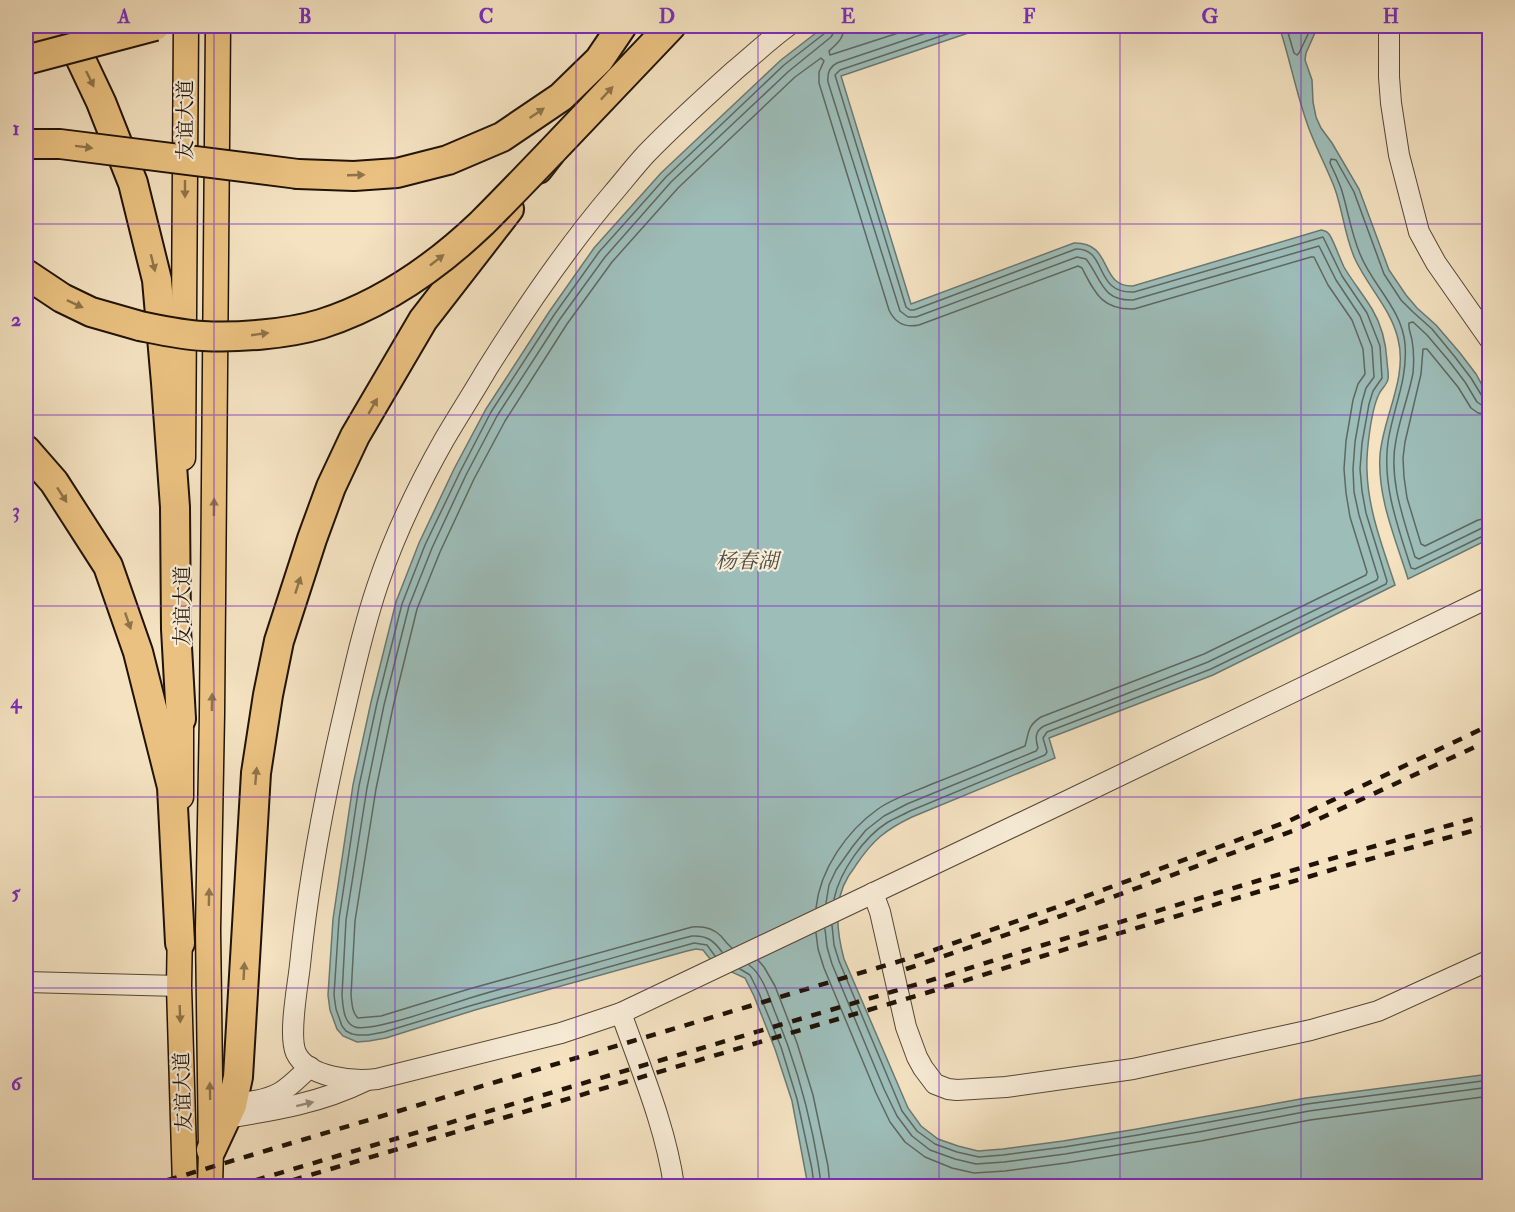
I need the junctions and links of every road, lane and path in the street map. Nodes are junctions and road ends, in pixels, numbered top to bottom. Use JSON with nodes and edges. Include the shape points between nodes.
{"nodes":[{"id":1,"x":64,"y":26,"type":"edge"},
{"id":2,"x":155,"y":26,"type":"edge"},
{"id":3,"x":186,"y":26,"type":"edge"},
{"id":4,"x":218,"y":26,"type":"edge"},
{"id":5,"x":622,"y":26,"type":"edge"},
{"id":6,"x":671,"y":26,"type":"edge"},
{"id":7,"x":788,"y":26,"type":"edge"},
{"id":8,"x":1389,"y":26,"type":"edge"},
{"id":9,"x":26,"y":35,"type":"edge"},
{"id":10,"x":26,"y":60,"type":"edge"},
{"id":11,"x":26,"y":144,"type":"edge"},
{"id":12,"x":552,"y":151,"type":"junction"},
{"id":13,"x":26,"y":274,"type":"edge"},
{"id":14,"x":1490,"y":340,"type":"edge"},
{"id":15,"x":26,"y":450,"type":"edge"},
{"id":16,"x":1490,"y":597,"type":"edge"},
{"id":17,"x":181,"y":719,"type":"junction"},
{"id":18,"x":870,"y":894,"type":"junction"},
{"id":19,"x":180,"y":943,"type":"junction"},
{"id":20,"x":1490,"y":960,"type":"edge"},
{"id":21,"x":26,"y":982,"type":"edge"},
{"id":22,"x":179,"y":986,"type":"junction"},
{"id":23,"x":621,"y":1013,"type":"junction"},
{"id":24,"x":310,"y":1067,"type":"junction"},
{"id":25,"x":368,"y":1080,"type":"junction"},
{"id":26,"x":229,"y":1111,"type":"junction"},
{"id":27,"x":211,"y":1150,"type":"junction"},
{"id":28,"x":185,"y":1186,"type":"edge"},
{"id":29,"x":210,"y":1186,"type":"edge"},
{"id":30,"x":674,"y":1186,"type":"edge"}],
"edges":[{"from":1,"to":9,"type":"highway"},
{"from":1,"to":17,"type":"highway","one_way":true,"via":[[101,102],[133,183],[157,280],[175,507]]},
{"from":2,"to":10,"type":"highway","bridge":true},
{"from":3,"to":17,"type":"main road","name":"友谊大道","one_way":true},
{"from":27,"to":4,"type":"main road","name":"友谊大道","one_way":true,"via":[[208,930]]},
{"from":11,"to":5,"type":"highway","one_way":true,"bridge":true,"via":[[60,144],[298,174],[354,176],[397,172],[448,160],[502,137],[561,98],[599,60]]},
{"from":12,"to":6,"type":"highway","one_way":true},
{"from":7,"to":24,"type":"street","via":[[644,156],[588,223],[521,315],[445,438],[414,498],[378,584],[364,630],[315,851],[294,1036],[298,1057]]},
{"from":8,"to":14,"type":"street","via":[[1390,103],[1398,155],[1419,232]]},
{"from":13,"to":12,"type":"highway","one_way":true,"bridge":true,"via":[[91,312],[173,332],[249,336],[319,324],[386,295],[436,262],[481,224]]},
{"from":26,"to":12,"type":"highway","one_way":true,"bridge":true,"via":[[236,1092],[256,772],[279,641],[312,538],[355,436],[423,320]]},
{"from":15,"to":19,"type":"highway","one_way":true,"via":[[54,482],[108,566],[138,652],[172,787]]},
{"from":16,"to":18,"type":"street"},
{"from":17,"to":19,"type":"main road","name":"友谊大道"},
{"from":18,"to":20,"type":"street","via":[[880,912],[906,1027],[917,1057],[935,1084],[957,1090],[1006,1088],[1133,1070],[1311,1030],[1378,1011]]},
{"from":18,"to":23,"type":"street"},
{"from":19,"to":22,"type":"main road","name":"友谊大道"},
{"from":21,"to":22,"type":"street"},
{"from":22,"to":28,"type":"main road","name":"友谊大道","one_way":true},
{"from":23,"to":25,"type":"street","via":[[538,1039]]},
{"from":23,"to":30,"type":"street","via":[[660,1126]]},
{"from":24,"to":25,"type":"street","via":[[330,1076]]},
{"from":24,"to":26,"type":"street","via":[[280,1094]]},
{"from":26,"to":25,"type":"street","one_way":true,"via":[[313,1102]]},
{"from":26,"to":27,"type":"highway"},
{"from":27,"to":29,"type":"main road","name":"友谊大道"}]}
